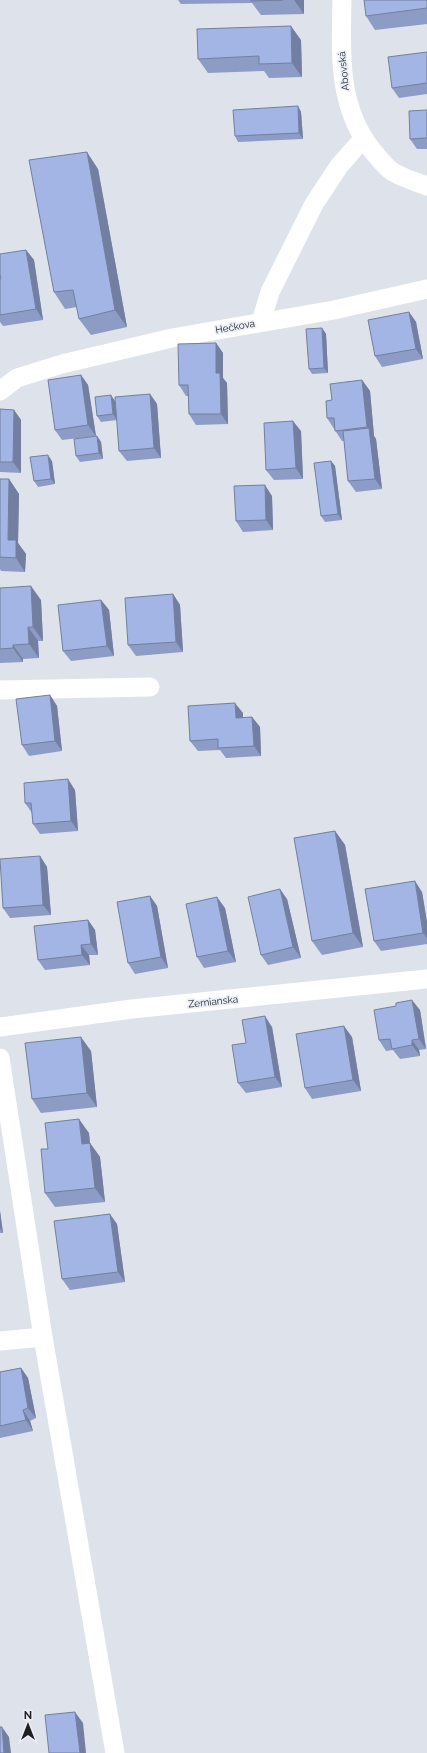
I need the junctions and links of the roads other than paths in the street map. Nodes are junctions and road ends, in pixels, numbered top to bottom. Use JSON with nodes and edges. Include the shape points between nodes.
{"nodes":[{"id":1,"x":342,"y":0,"type":"edge"},
{"id":2,"x":363,"y":139,"type":"junction"},
{"id":3,"x":427,"y":186,"type":"edge"},
{"id":4,"x":427,"y":289,"type":"edge"},
{"id":5,"x":261,"y":322,"type":"junction"},
{"id":6,"x":0,"y":391,"type":"edge"},
{"id":7,"x":150,"y":687,"type":"dead end"},
{"id":8,"x":0,"y":690,"type":"edge"},
{"id":9,"x":427,"y":979,"type":"edge"},
{"id":10,"x":0,"y":1027,"type":"edge"},
{"id":11,"x":0,"y":1058,"type":"edge"},
{"id":12,"x":43,"y":1337,"type":"junction"},
{"id":13,"x":0,"y":1341,"type":"edge"},
{"id":14,"x":115,"y":1753,"type":"edge"}],
"edges":[{"from":1,"to":2,"type":"street","name":"Abovská","via":[[342,75],[346,101]]},
{"from":2,"to":3,"type":"street","via":[[392,172]]},
{"from":2,"to":5,"type":"street","name":"Hečkova","via":[[339,166],[314,204],[270,292]]},
{"from":4,"to":5,"type":"street","via":[[334,310]]},
{"from":5,"to":6,"type":"street","name":"Hečkova","via":[[172,338],[62,364],[17,378]]},
{"from":7,"to":8,"type":"street"},
{"from":9,"to":10,"type":"street","name":"Zemianska","via":[[132,1009]]},
{"from":11,"to":12,"type":"street"},
{"from":12,"to":13,"type":"street"},
{"from":12,"to":14,"type":"street"}]}
